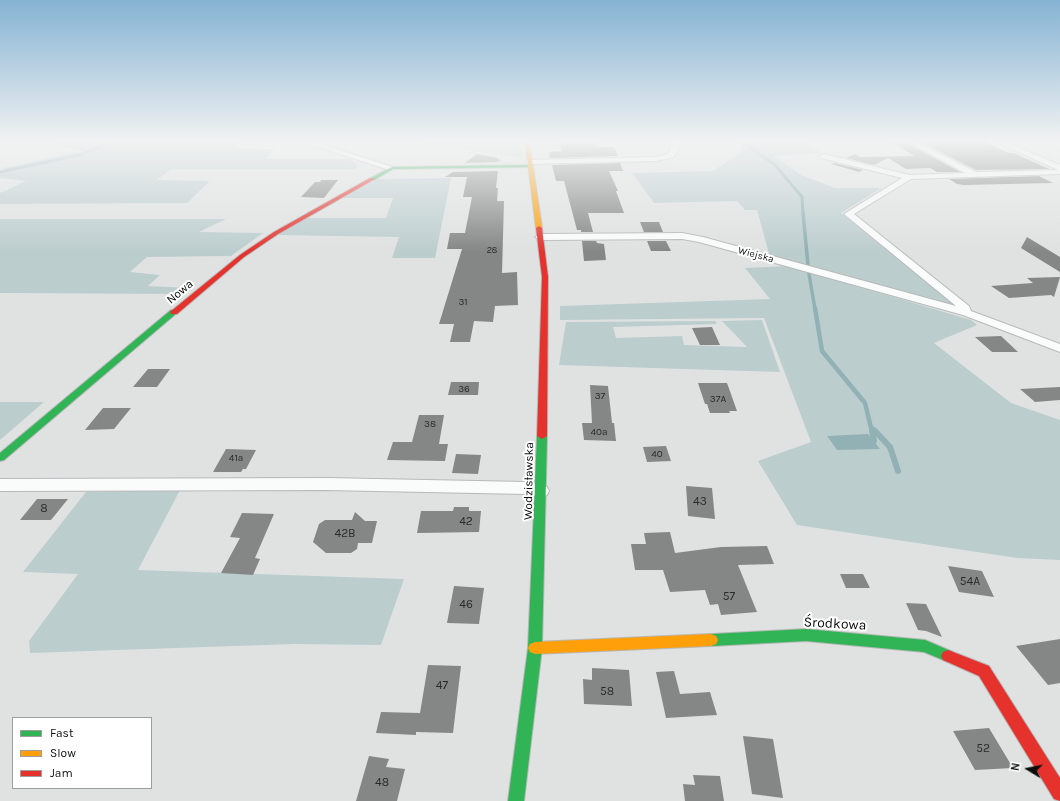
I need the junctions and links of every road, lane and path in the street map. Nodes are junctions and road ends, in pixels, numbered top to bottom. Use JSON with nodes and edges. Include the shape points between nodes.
{"nodes":[{"id":1,"x":375,"y":177,"type":"edge"},
{"id":2,"x":532,"y":177,"type":"edge"},
{"id":3,"x":909,"y":177,"type":"edge"},
{"id":4,"x":540,"y":237,"type":"junction"},
{"id":5,"x":967,"y":313,"type":"junction"},
{"id":6,"x":1060,"y":348,"type":"edge"},
{"id":7,"x":0,"y":458,"type":"edge"},
{"id":8,"x":0,"y":485,"type":"edge"},
{"id":9,"x":541,"y":491,"type":"junction"},
{"id":10,"x":535,"y":648,"type":"junction"},
{"id":11,"x":1060,"y":793,"type":"edge"},
{"id":12,"x":516,"y":801,"type":"edge"}],
"edges":[{"from":1,"to":7,"type":"street","name":"Nowa","via":[[276,233],[242,256]]},
{"from":2,"to":4,"type":"street","name":"Wodzisławska"},
{"from":3,"to":5,"type":"street","name":"Wiejska","via":[[848,214],[965,308]]},
{"from":4,"to":5,"type":"street","name":"Wiejska","via":[[682,236]]},
{"from":4,"to":9,"type":"street","name":"Wodzisławska","via":[[545,277]]},
{"from":5,"to":6,"type":"street","name":"Wiejska"},
{"from":8,"to":9,"type":"street","via":[[326,484],[526,488]]},
{"from":9,"to":10,"type":"street","name":"Wodzisławska"},
{"from":10,"to":11,"type":"street","name":"Środkowa","via":[[806,635],[925,646],[984,671]]},
{"from":10,"to":12,"type":"street","name":"Wodzisławska"}]}
